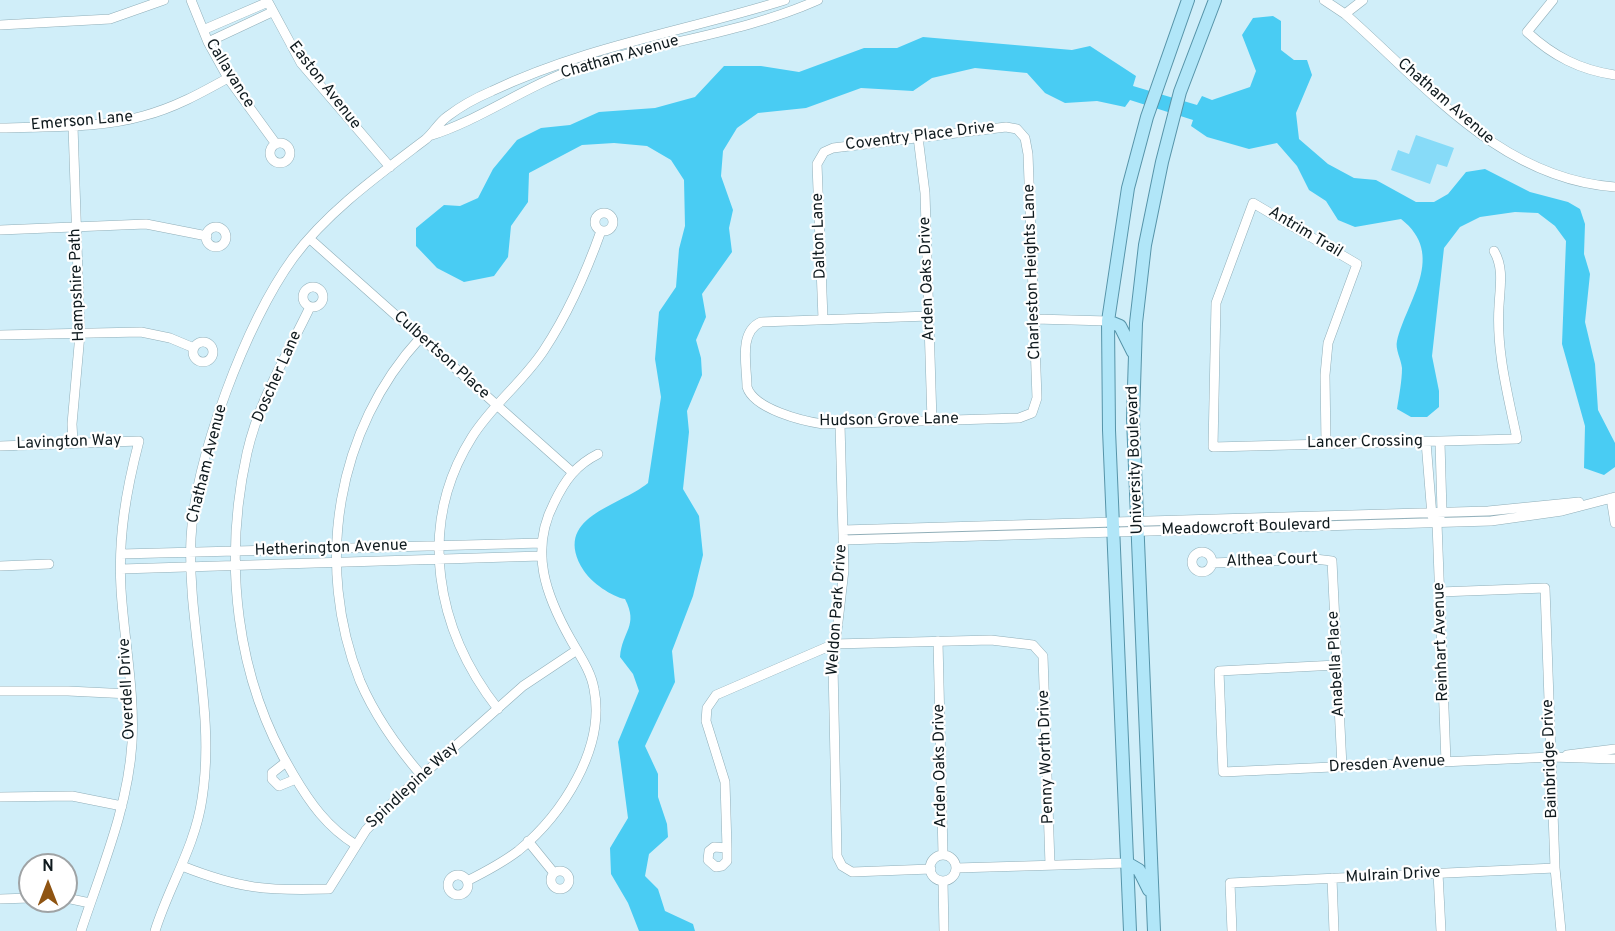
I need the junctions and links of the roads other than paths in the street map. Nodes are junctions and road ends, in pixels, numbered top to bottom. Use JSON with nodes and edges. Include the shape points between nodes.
{"nodes":[{"id":1,"x":164,"y":0,"type":"edge"},
{"id":2,"x":190,"y":0,"type":"edge"},
{"id":3,"x":785,"y":0,"type":"edge"},
{"id":4,"x":818,"y":0,"type":"edge"},
{"id":5,"x":1188,"y":0,"type":"edge"},
{"id":6,"x":1215,"y":0,"type":"edge"},
{"id":7,"x":1324,"y":0,"type":"edge"},
{"id":8,"x":1349,"y":0,"type":"edge"},
{"id":9,"x":1363,"y":0,"type":"edge"},
{"id":10,"x":1553,"y":0,"type":"edge"},
{"id":11,"x":267,"y":1,"type":"edge"},
{"id":12,"x":272,"y":12,"type":"junction"},
{"id":13,"x":1345,"y":14,"type":"junction"},
{"id":14,"x":0,"y":25,"type":"edge"},
{"id":15,"x":203,"y":30,"type":"junction"},
{"id":16,"x":208,"y":42,"type":"junction"},
{"id":17,"x":1615,"y":75,"type":"edge"},
{"id":18,"x":228,"y":78,"type":"junction"},
{"id":19,"x":73,"y":126,"type":"junction"},
{"id":20,"x":0,"y":128,"type":"edge"},
{"id":21,"x":1020,"y":130,"type":"joint"},
{"id":22,"x":429,"y":136,"type":"junction"},
{"id":23,"x":918,"y":137,"type":"junction"},
{"id":24,"x":276,"y":144,"type":"dead end"},
{"id":25,"x":822,"y":154,"type":"joint"},
{"id":26,"x":390,"y":167,"type":"junction"},
{"id":27,"x":1615,"y":187,"type":"edge"},
{"id":28,"x":76,"y":227,"type":"junction"},
{"id":29,"x":0,"y":230,"type":"edge"},
{"id":30,"x":601,"y":231,"type":"dead end"},
{"id":31,"x":207,"y":236,"type":"dead end"},
{"id":32,"x":310,"y":239,"type":"junction"},
{"id":33,"x":1494,"y":251,"type":"dead end"},
{"id":34,"x":310,"y":307,"type":"dead end"},
{"id":35,"x":929,"y":316,"type":"junction"},
{"id":36,"x":823,"y":319,"type":"junction"},
{"id":37,"x":1035,"y":319,"type":"junction"},
{"id":38,"x":1108,"y":321,"type":"junction"},
{"id":39,"x":80,"y":334,"type":"junction"},
{"id":40,"x":0,"y":335,"type":"edge"},
{"id":41,"x":421,"y":337,"type":"junction"},
{"id":42,"x":194,"y":348,"type":"dead end"},
{"id":43,"x":1134,"y":353,"type":"junction"},
{"id":44,"x":497,"y":405,"type":"junction"},
{"id":45,"x":1030,"y":414,"type":"joint"},
{"id":46,"x":932,"y":421,"type":"junction"},
{"id":47,"x":840,"y":424,"type":"junction"},
{"id":48,"x":139,"y":441,"type":"joint"},
{"id":49,"x":1426,"y":442,"type":"junction"},
{"id":50,"x":1440,"y":442,"type":"junction"},
{"id":51,"x":73,"y":443,"type":"junction"},
{"id":52,"x":1326,"y":444,"type":"junction"},
{"id":53,"x":0,"y":446,"type":"edge"},
{"id":54,"x":1213,"y":447,"type":"joint"},
{"id":55,"x":598,"y":454,"type":"dead end"},
{"id":56,"x":572,"y":472,"type":"junction"},
{"id":57,"x":1613,"y":497,"type":"edge"},
{"id":58,"x":1442,"y":512,"type":"junction"},
{"id":59,"x":1430,"y":513,"type":"junction"},
{"id":60,"x":1437,"y":523,"type":"junction"},
{"id":61,"x":1615,"y":523,"type":"edge"},
{"id":62,"x":1113,"y":526,"type":"junction"},
{"id":63,"x":1137,"y":526,"type":"junction"},
{"id":64,"x":843,"y":530,"type":"junction"},
{"id":65,"x":843,"y":540,"type":"junction"},
{"id":66,"x":542,"y":543,"type":"junction"},
{"id":67,"x":440,"y":546,"type":"junction"},
{"id":68,"x":336,"y":549,"type":"junction"},
{"id":69,"x":235,"y":551,"type":"junction"},
{"id":70,"x":191,"y":553,"type":"junction"},
{"id":71,"x":121,"y":554,"type":"junction"},
{"id":72,"x":541,"y":556,"type":"junction"},
{"id":73,"x":440,"y":559,"type":"junction"},
{"id":74,"x":1332,"y":561,"type":"joint"},
{"id":75,"x":337,"y":563,"type":"junction"},
{"id":76,"x":1212,"y":563,"type":"dead end"},
{"id":77,"x":49,"y":564,"type":"dead end"},
{"id":78,"x":0,"y":566,"type":"edge"},
{"id":79,"x":235,"y":567,"type":"junction"},
{"id":80,"x":191,"y":568,"type":"junction"},
{"id":81,"x":121,"y":569,"type":"junction"},
{"id":82,"x":1440,"y":592,"type":"junction"},
{"id":83,"x":938,"y":641,"type":"junction"},
{"id":84,"x":834,"y":644,"type":"junction"},
{"id":85,"x":577,"y":650,"type":"junction"},
{"id":86,"x":1337,"y":665,"type":"junction"},
{"id":87,"x":0,"y":691,"type":"edge"},
{"id":88,"x":130,"y":694,"type":"junction"},
{"id":89,"x":498,"y":709,"type":"junction"},
{"id":90,"x":1615,"y":749,"type":"edge"},
{"id":91,"x":1551,"y":757,"type":"junction"},
{"id":92,"x":1615,"y":759,"type":"edge"},
{"id":93,"x":286,"y":762,"type":"junction"},
{"id":94,"x":1446,"y":762,"type":"junction"},
{"id":95,"x":1342,"y":767,"type":"junction"},
{"id":96,"x":422,"y":776,"type":"junction"},
{"id":97,"x":296,"y":779,"type":"junction"},
{"id":98,"x":0,"y":797,"type":"edge"},
{"id":99,"x":122,"y":806,"type":"junction"},
{"id":100,"x":528,"y":841,"type":"junction"},
{"id":101,"x":356,"y":845,"type":"junction"},
{"id":102,"x":727,"y":848,"type":"dead end"},
{"id":103,"x":943,"y":855,"type":"junction"},
{"id":104,"x":1128,"y":863,"type":"junction"},
{"id":105,"x":182,"y":866,"type":"junction"},
{"id":106,"x":1050,"y":866,"type":"junction"},
{"id":107,"x":956,"y":868,"type":"junction"},
{"id":108,"x":1555,"y":868,"type":"junction"},
{"id":109,"x":931,"y":869,"type":"junction"},
{"id":110,"x":554,"y":873,"type":"dead end"},
{"id":111,"x":1438,"y":873,"type":"junction"},
{"id":112,"x":1332,"y":879,"type":"junction"},
{"id":113,"x":467,"y":881,"type":"dead end"},
{"id":114,"x":943,"y":881,"type":"junction"},
{"id":115,"x":1153,"y":897,"type":"junction"},
{"id":116,"x":0,"y":898,"type":"edge"},
{"id":117,"x":18,"y":898,"type":"edge"},
{"id":118,"x":78,"y":900,"type":"edge"},
{"id":119,"x":90,"y":903,"type":"junction"},
{"id":120,"x":81,"y":931,"type":"edge"},
{"id":121,"x":155,"y":931,"type":"edge"},
{"id":122,"x":944,"y":931,"type":"edge"},
{"id":123,"x":1130,"y":931,"type":"edge"},
{"id":124,"x":1154,"y":931,"type":"edge"},
{"id":125,"x":1232,"y":931,"type":"edge"},
{"id":126,"x":1334,"y":931,"type":"edge"},
{"id":127,"x":1441,"y":931,"type":"edge"},
{"id":128,"x":1561,"y":931,"type":"edge"}],
"edges":[{"from":1,"to":14,"type":"street","via":[[110,19]]},
{"from":2,"to":15,"type":"street","name":"Callavance"},
{"from":3,"to":22,"type":"street","name":"Chatham Avenue","via":[[569,58],[490,92],[446,117]]},
{"from":4,"to":22,"type":"street","name":"Chatham Avenue","via":[[770,18],[578,68],[539,82],[454,128]]},
{"from":5,"to":38,"type":"main road","name":"University Boulevard","via":[[1147,117],[1128,188]]},
{"from":6,"to":43,"type":"main road","name":"University Boulevard","via":[[1172,124],[1145,245]]},
{"from":7,"to":13,"type":"street","name":"Chatham Avenue"},
{"from":8,"to":13,"type":"street"},
{"from":9,"to":13,"type":"street"},
{"from":10,"to":17,"type":"street","via":[[1527,32],[1580,68]]},
{"from":11,"to":12,"type":"street","name":"Easton Avenue"},
{"from":11,"to":15,"type":"street"},
{"from":12,"to":16,"type":"street"},
{"from":12,"to":26,"type":"street","name":"Easton Avenue","via":[[301,63]]},
{"from":13,"to":27,"type":"street","name":"Chatham Avenue","via":[[1465,124],[1503,151],[1562,177]]},
{"from":15,"to":16,"type":"street","name":"Callavance"},
{"from":16,"to":18,"type":"street","name":"Callavance"},
{"from":18,"to":19,"type":"street","name":"Emerson Lane","via":[[141,117]]},
{"from":18,"to":24,"type":"street","name":"Callavance"},
{"from":19,"to":20,"type":"street","name":"Emerson Lane"},
{"from":19,"to":28,"type":"street","name":"Hampshire Path"},
{"from":21,"to":23,"type":"street","name":"Coventry Place Drive","via":[[1006,127]]},
{"from":21,"to":37,"type":"street","name":"Charleston Heights Lane","via":[[1027,148]]},
{"from":22,"to":26,"type":"street","name":"Chatham Avenue"},
{"from":23,"to":25,"type":"street","name":"Coventry Place Drive","via":[[833,148]]},
{"from":23,"to":35,"type":"street","name":"Arden Oaks Drive","via":[[925,193]]},
{"from":25,"to":36,"type":"street","name":"Dalton Lane","via":[[817,169]]},
{"from":26,"to":32,"type":"street","name":"Chatham Avenue","via":[[326,220]]},
{"from":28,"to":29,"type":"street"},
{"from":28,"to":31,"type":"street","via":[[146,224]]},
{"from":28,"to":39,"type":"street","name":"Hampshire Path"},
{"from":30,"to":44,"type":"street","via":[[582,283],[556,330],[531,369]]},
{"from":32,"to":41,"type":"street","name":"Culbertson Place"},
{"from":32,"to":70,"type":"street","name":"Chatham Avenue","via":[[270,297],[219,411],[197,498]]},
{"from":33,"to":50,"type":"street","name":"Lancer Crossing","via":[[1501,262],[1498,318],[1517,439]]},
{"from":34,"to":69,"type":"street","name":"Doscher Lane","via":[[258,416],[240,490]]},
{"from":35,"to":36,"type":"street"},
{"from":35,"to":46,"type":"street","name":"Arden Oaks Drive"},
{"from":36,"to":47,"type":"street","name":"Hudson Grove Lane","via":[[761,321],[752,327],[747,343],[747,387],[760,404],[802,419]]},
{"from":37,"to":38,"type":"street"},
{"from":37,"to":45,"type":"street","name":"Charleston Heights Lane","via":[[1037,398]]},
{"from":38,"to":43,"type":"main road","via":[[1120,326]]},
{"from":38,"to":62,"type":"main road","name":"University Boulevard"},
{"from":39,"to":40,"type":"street"},
{"from":39,"to":42,"type":"street","via":[[141,332]]},
{"from":39,"to":51,"type":"street","name":"Hampshire Path"},
{"from":41,"to":44,"type":"street","name":"Culbertson Place"},
{"from":41,"to":68,"type":"street","via":[[390,376],[365,421],[345,479]]},
{"from":43,"to":63,"type":"main road","name":"University Boulevard"},
{"from":44,"to":56,"type":"street","name":"Culbertson Place"},
{"from":44,"to":67,"type":"street","via":[[459,460],[444,505]]},
{"from":45,"to":46,"type":"street","name":"Hudson Grove Lane","via":[[1019,418]]},
{"from":46,"to":47,"type":"street","name":"Hudson Grove Lane"},
{"from":47,"to":64,"type":"street","name":"Weldon Park Drive"},
{"from":48,"to":51,"type":"street","name":"Lavington Way"},
{"from":48,"to":71,"type":"street","name":"Overdell Drive","via":[[125,494]]},
{"from":49,"to":50,"type":"street","name":"Lancer Crossing"},
{"from":49,"to":52,"type":"street","name":"Lancer Crossing"},
{"from":49,"to":59,"type":"street"},
{"from":50,"to":58,"type":"street","name":"Reinhart Avenue"},
{"from":51,"to":53,"type":"street","name":"Lavington Way"},
{"from":52,"to":54,"type":"street","name":"Lancer Crossing"},
{"from":52,"to":54,"type":"street","name":"Antrim Trail","via":[[1328,343],[1357,264],[1253,203],[1216,303]]},
{"from":55,"to":56,"type":"street"},
{"from":56,"to":66,"type":"street","via":[[551,508]]},
{"from":57,"to":58,"type":"street","name":"Meadowcroft Boulevard","via":[[1523,508]]},
{"from":57,"to":60,"type":"street","name":"Meadowcroft Boulevard","via":[[1527,518]]},
{"from":57,"to":61,"type":"street"},
{"from":58,"to":59,"type":"street","name":"Meadowcroft Boulevard"},
{"from":58,"to":60,"type":"street","name":"Reinhart Avenue"},
{"from":59,"to":60,"type":"street"},
{"from":59,"to":63,"type":"street","name":"Meadowcroft Boulevard"},
{"from":60,"to":63,"type":"street","name":"Meadowcroft Boulevard"},
{"from":60,"to":82,"type":"street","name":"Reinhart Avenue"},
{"from":62,"to":63,"type":"street","name":"Meadowcroft Boulevard"},
{"from":62,"to":64,"type":"street","name":"Meadowcroft Boulevard"},
{"from":62,"to":65,"type":"street","name":"Meadowcroft Boulevard"},
{"from":62,"to":104,"type":"main road","name":"University Boulevard"},
{"from":63,"to":115,"type":"main road","name":"University Boulevard"},
{"from":64,"to":65,"type":"street","name":"Weldon Park Drive"},
{"from":65,"to":84,"type":"street","name":"Weldon Park Drive","via":[[843,579]]},
{"from":66,"to":67,"type":"street","name":"Hetherington Avenue"},
{"from":66,"to":72,"type":"street"},
{"from":67,"to":68,"type":"street","name":"Hetherington Avenue"},
{"from":67,"to":73,"type":"street"},
{"from":68,"to":69,"type":"street","name":"Hetherington Avenue"},
{"from":68,"to":75,"type":"street"},
{"from":69,"to":70,"type":"street","name":"Hetherington Avenue"},
{"from":69,"to":79,"type":"street","name":"Doscher Lane"},
{"from":70,"to":71,"type":"street","name":"Hetherington Avenue"},
{"from":70,"to":80,"type":"street","name":"Chatham Avenue"},
{"from":71,"to":81,"type":"street","name":"Overdell Drive"},
{"from":72,"to":73,"type":"street","name":"Hetherington Avenue"},
{"from":72,"to":85,"type":"street","via":[[551,603]]},
{"from":73,"to":75,"type":"street","name":"Hetherington Avenue"},
{"from":73,"to":89,"type":"street","via":[[443,599],[454,637],[472,674]]},
{"from":74,"to":76,"type":"street","name":"Althea Court"},
{"from":74,"to":86,"type":"street","name":"Anabella Place"},
{"from":75,"to":79,"type":"street","name":"Hetherington Avenue"},
{"from":75,"to":96,"type":"street","via":[[343,621],[361,682],[388,732]]},
{"from":77,"to":78,"type":"street"},
{"from":79,"to":80,"type":"street","name":"Hetherington Avenue"},
{"from":79,"to":93,"type":"street","name":"Doscher Lane","via":[[248,665],[269,727]]},
{"from":80,"to":81,"type":"street","name":"Hetherington Avenue"},
{"from":80,"to":105,"type":"street","name":"Chatham Avenue","via":[[206,748],[202,802]]},
{"from":81,"to":88,"type":"street","name":"Overdell Drive"},
{"from":82,"to":91,"type":"street","name":"Bainbridge Drive","via":[[1545,588]]},
{"from":82,"to":94,"type":"street","name":"Reinhart Avenue"},
{"from":83,"to":84,"type":"street"},
{"from":83,"to":103,"type":"street","name":"Arden Oaks Drive"},
{"from":83,"to":106,"type":"street","name":"Penny Worth Drive","via":[[991,640],[1039,649],[1044,660]]},
{"from":84,"to":102,"type":"street","via":[[721,691],[711,699],[706,721],[726,782]]},
{"from":84,"to":109,"type":"street","name":"Weldon Park Drive","via":[[837,853],[842,866],[852,872]]},
{"from":85,"to":89,"type":"street","name":"Spindlepine Way","via":[[523,686]]},
{"from":85,"to":100,"type":"street","via":[[594,689],[597,708],[592,741],[562,802]]},
{"from":86,"to":95,"type":"street","name":"Anabella Place"},
{"from":86,"to":95,"type":"street","name":"Dresden Avenue","via":[[1219,671],[1223,772]]},
{"from":87,"to":88,"type":"street"},
{"from":88,"to":99,"type":"street","name":"Overdell Drive","via":[[132,741]]},
{"from":89,"to":96,"type":"street","name":"Spindlepine Way"},
{"from":90,"to":91,"type":"street","name":"Dresden Avenue"},
{"from":91,"to":92,"type":"street","name":"Dresden Avenue"},
{"from":91,"to":94,"type":"street","name":"Dresden Avenue"},
{"from":91,"to":108,"type":"street","name":"Bainbridge Drive"},
{"from":93,"to":97,"type":"street","name":"Doscher Lane"},
{"from":93,"to":97,"type":"street","via":[[272,773],[272,779],[279,786]]},
{"from":94,"to":95,"type":"street","name":"Dresden Avenue"},
{"from":96,"to":101,"type":"street","name":"Spindlepine Way","via":[[382,812]]},
{"from":97,"to":101,"type":"street","name":"Doscher Lane","via":[[317,812]]},
{"from":98,"to":99,"type":"street","via":[[72,796]]},
{"from":99,"to":119,"type":"street","name":"Overdell Drive"},
{"from":100,"to":110,"type":"street"},
{"from":100,"to":113,"type":"street","via":[[496,867]]},
{"from":101,"to":105,"type":"street","name":"Spindlepine Way","via":[[329,889],[270,891],[220,881]]},
{"from":103,"to":107,"type":"street","via":[[952,859]]},
{"from":103,"to":109,"type":"street","via":[[933,860]]},
{"from":104,"to":106,"type":"street"},
{"from":104,"to":115,"type":"main road","via":[[1139,870]]},
{"from":104,"to":123,"type":"main road","name":"University Boulevard"},
{"from":105,"to":121,"type":"street","name":"Chatham Avenue"},
{"from":106,"to":107,"type":"street"},
{"from":107,"to":114,"type":"street","via":[[953,877]]},
{"from":108,"to":111,"type":"street","name":"Mulrain Drive"},
{"from":108,"to":128,"type":"street","name":"Bainbridge Drive"},
{"from":109,"to":114,"type":"street","via":[[934,877]]},
{"from":111,"to":112,"type":"street","name":"Mulrain Drive"},
{"from":111,"to":127,"type":"street"},
{"from":112,"to":125,"type":"street","name":"Mulrain Drive","via":[[1230,884]]},
{"from":112,"to":126,"type":"street"},
{"from":114,"to":122,"type":"street"},
{"from":115,"to":124,"type":"main road","name":"University Boulevard"},
{"from":116,"to":117,"type":"street"},
{"from":118,"to":119,"type":"street"},
{"from":119,"to":120,"type":"street","name":"Overdell Drive"}]}
